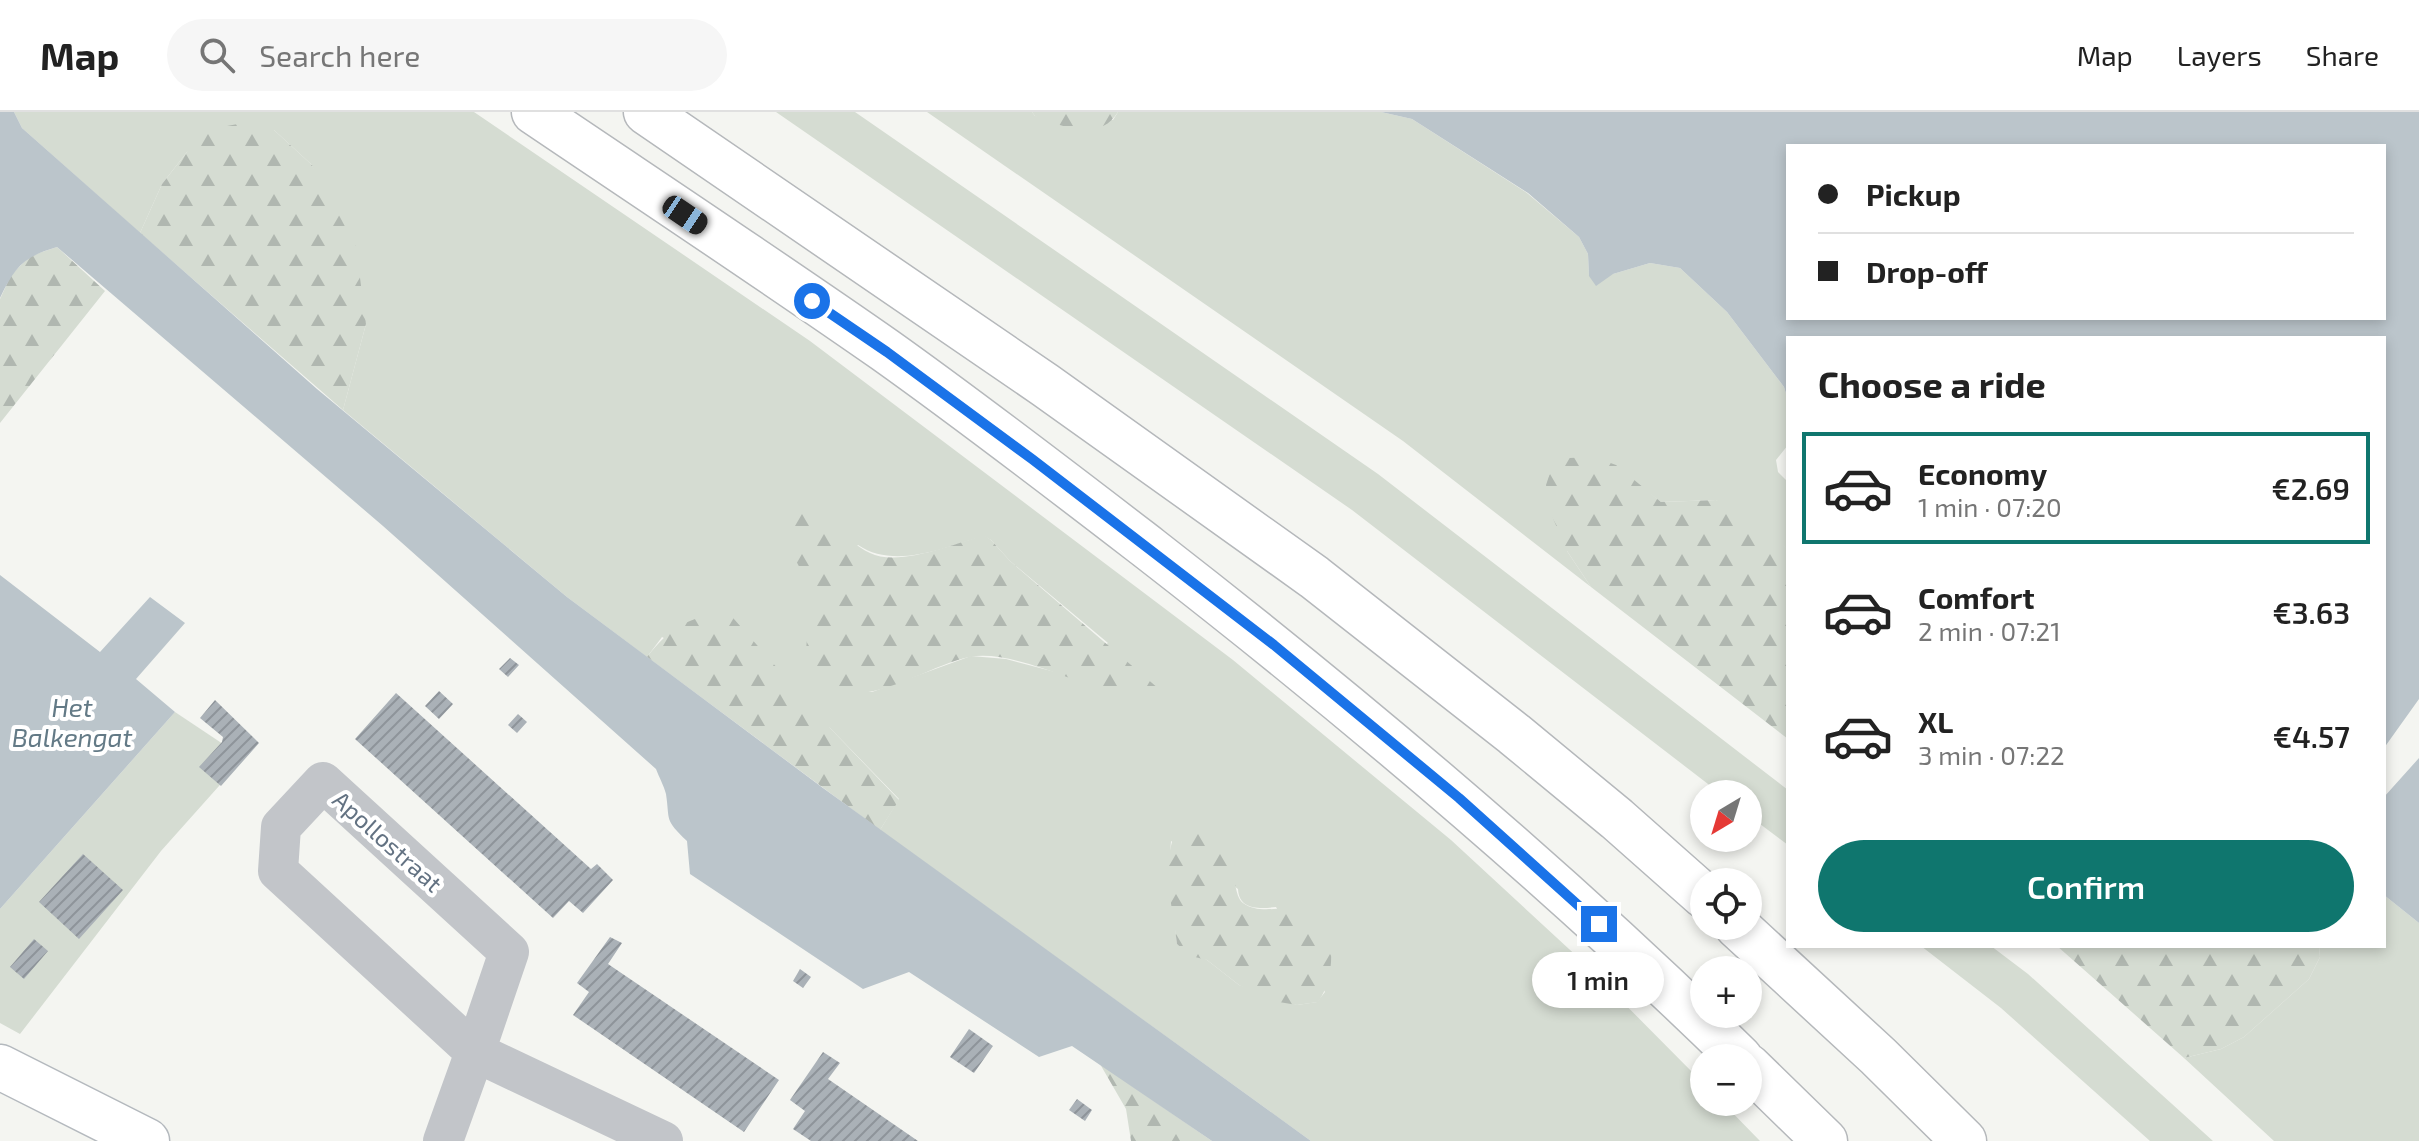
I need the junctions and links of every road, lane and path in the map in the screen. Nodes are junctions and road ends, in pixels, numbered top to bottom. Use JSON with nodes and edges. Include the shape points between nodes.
{"nodes":[{"id":1,"x":534,"y":112,"type":"edge"},
{"id":2,"x":646,"y":112,"type":"edge"},
{"id":3,"x":1690,"y":884,"type":"edge"},
{"id":4,"x":1752,"y":940,"type":"edge"},
{"id":5,"x":1726,"y":1044,"type":"edge"},
{"id":6,"x":475,"y":1052,"type":"junction"},
{"id":7,"x":0,"y":1067,"type":"edge"},
{"id":8,"x":1762,"y":1080,"type":"edge"},
{"id":9,"x":147,"y":1141,"type":"edge"},
{"id":10,"x":443,"y":1141,"type":"edge"},
{"id":11,"x":663,"y":1141,"type":"edge"},
{"id":12,"x":1825,"y":1141,"type":"edge"},
{"id":13,"x":1964,"y":1141,"type":"edge"}],
"edges":[{"from":1,"to":5,"type":"main road","via":[[887,352],[1274,645],[1459,798]]},
{"from":2,"to":3,"type":"main road","via":[[1314,577],[1514,734]]},
{"from":4,"to":13,"type":"main road"},
{"from":6,"to":6,"type":"street","name":"Apollostraat","via":[[509,952],[323,782],[281,827],[278,871]]},
{"from":6,"to":10,"type":"street","name":"Apollostraat"},
{"from":6,"to":11,"type":"street","name":"Apollostraat"},
{"from":7,"to":9,"type":"main road"},
{"from":8,"to":12,"type":"main road"}]}
